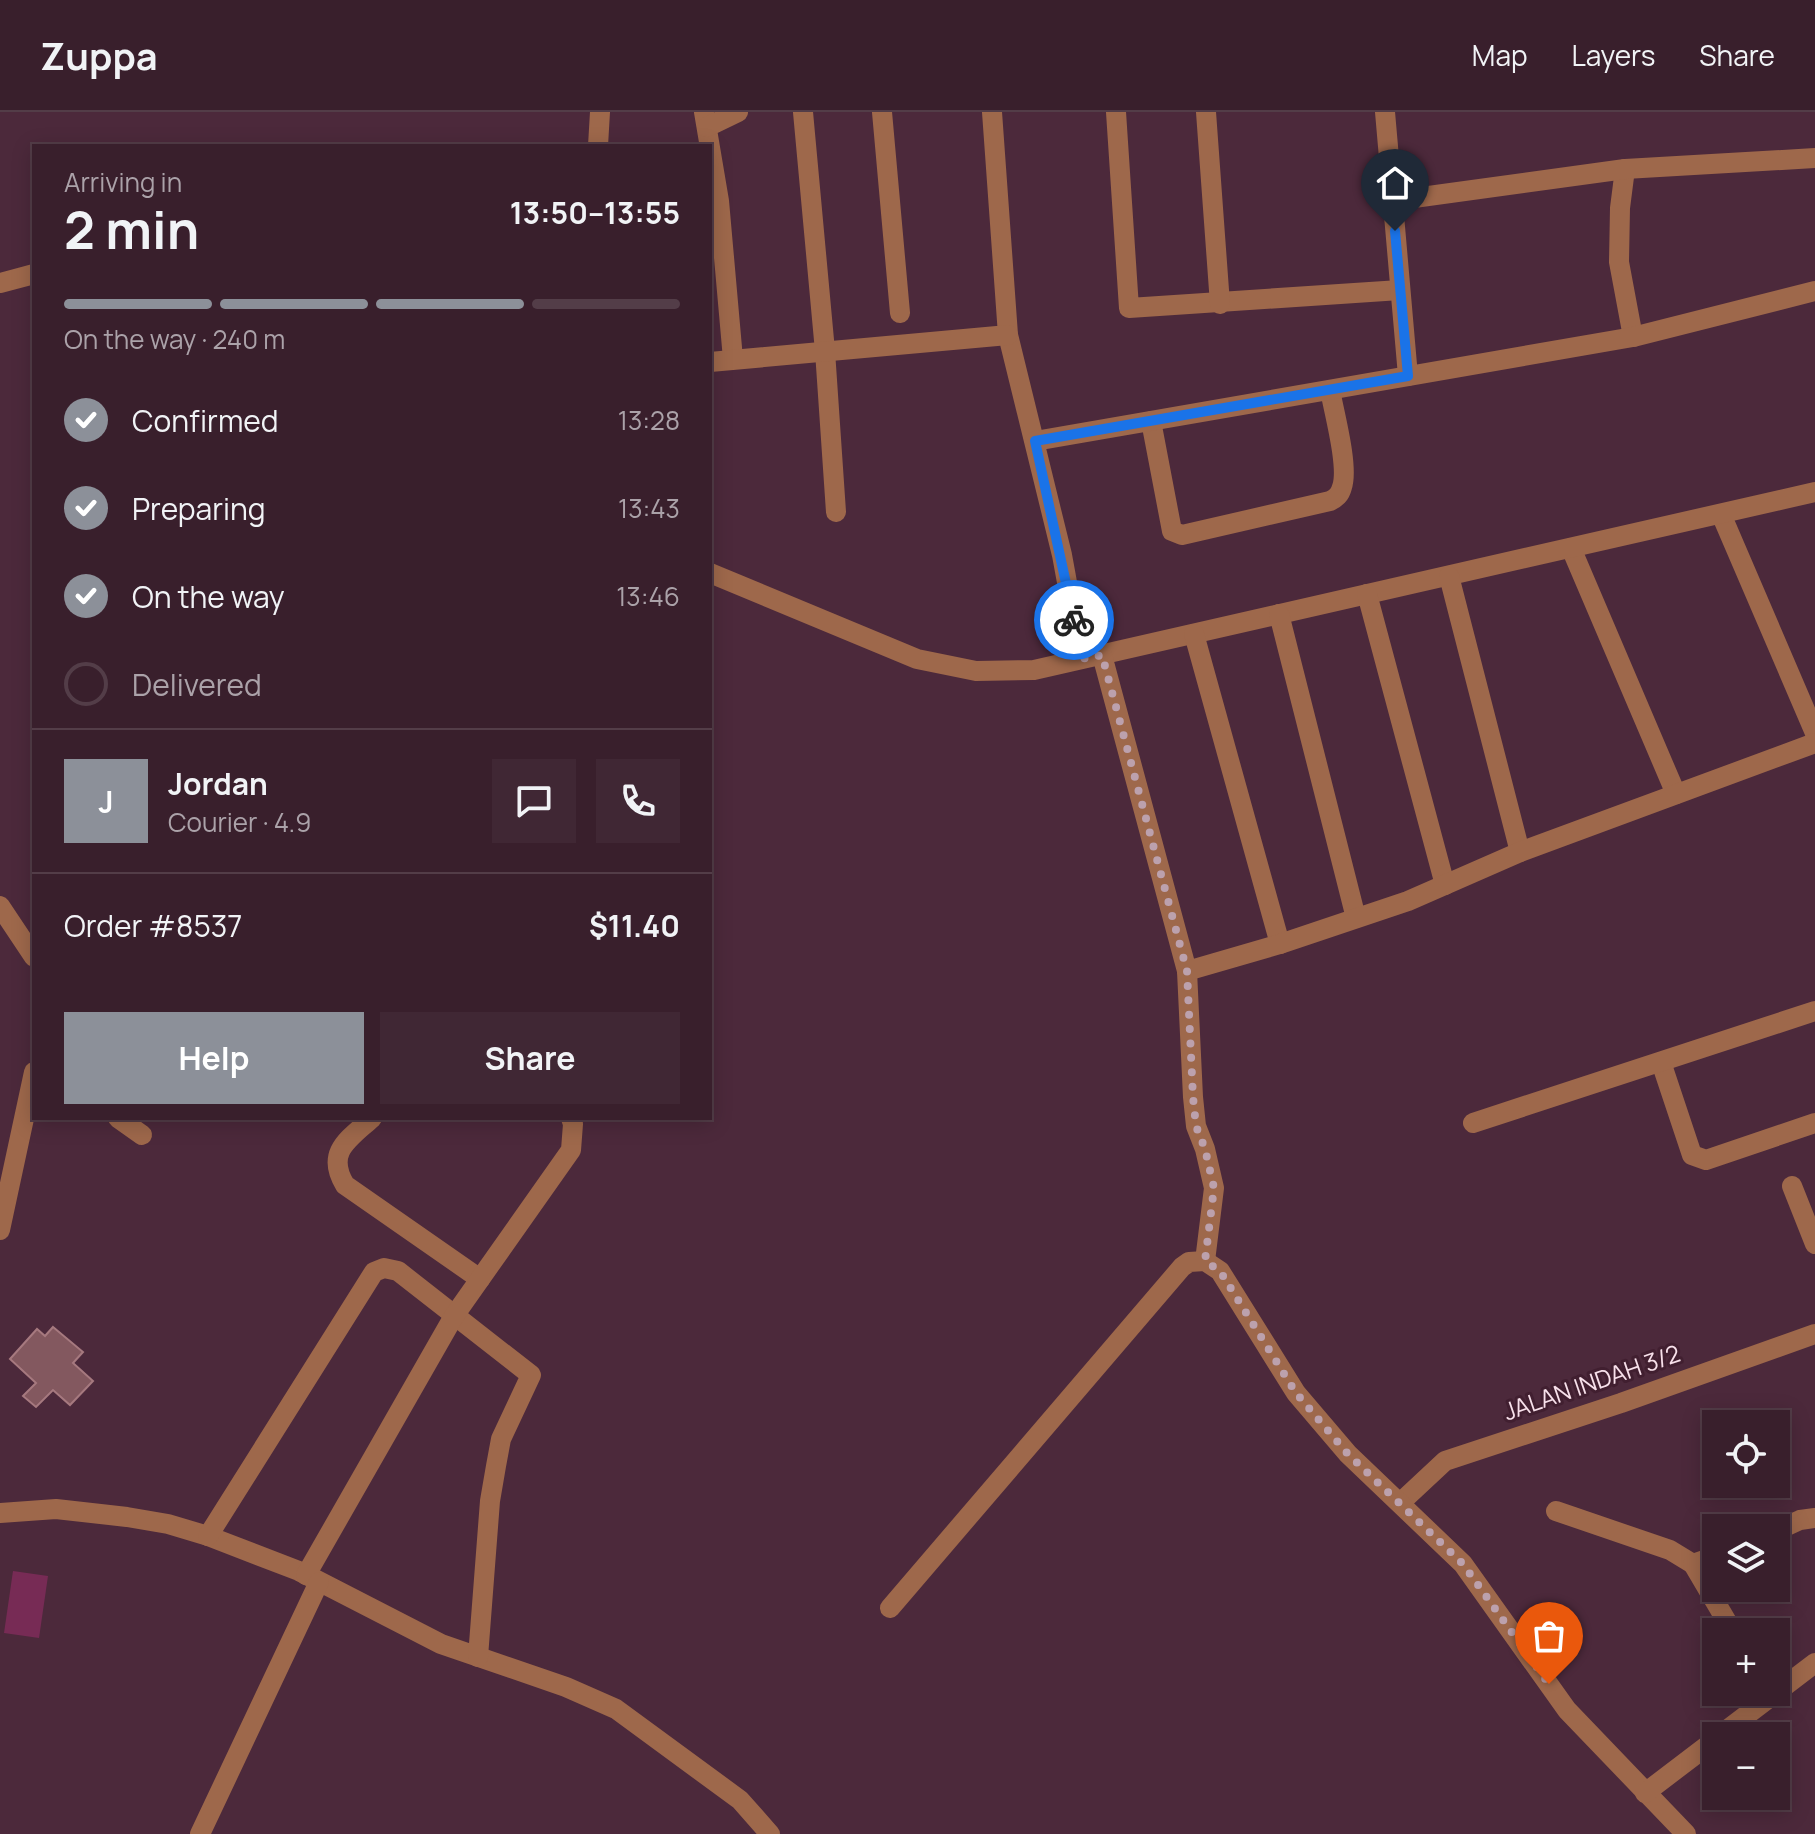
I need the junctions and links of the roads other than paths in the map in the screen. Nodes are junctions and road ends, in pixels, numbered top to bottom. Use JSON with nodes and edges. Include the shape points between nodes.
{"nodes":[{"id":1,"x":600,"y":112,"type":"edge"},
{"id":2,"x":738,"y":112,"type":"edge"},
{"id":3,"x":803,"y":112,"type":"edge"},
{"id":4,"x":882,"y":112,"type":"edge"},
{"id":5,"x":992,"y":112,"type":"edge"},
{"id":6,"x":1116,"y":112,"type":"edge"},
{"id":7,"x":1206,"y":112,"type":"edge"},
{"id":8,"x":1385,"y":112,"type":"edge"},
{"id":9,"x":706,"y":120,"type":"edge"},
{"id":10,"x":598,"y":144,"type":"edge"},
{"id":11,"x":710,"y":144,"type":"edge"},
{"id":12,"x":712,"y":157,"type":"edge"},
{"id":13,"x":1815,"y":158,"type":"edge"},
{"id":14,"x":1625,"y":169,"type":"junction"},
{"id":15,"x":1392,"y":201,"type":"junction"},
{"id":16,"x":32,"y":275,"type":"edge"},
{"id":17,"x":0,"y":283,"type":"edge"},
{"id":18,"x":1400,"y":290,"type":"junction"},
{"id":19,"x":1815,"y":291,"type":"edge"},
{"id":20,"x":1220,"y":304,"type":"junction"},
{"id":21,"x":900,"y":313,"type":"dead end"},
{"id":22,"x":1008,"y":335,"type":"junction"},
{"id":23,"x":1633,"y":337,"type":"junction"},
{"id":24,"x":825,"y":351,"type":"junction"},
{"id":25,"x":733,"y":359,"type":"junction"},
{"id":26,"x":712,"y":362,"type":"edge"},
{"id":27,"x":1408,"y":376,"type":"junction"},
{"id":28,"x":1330,"y":390,"type":"junction"},
{"id":29,"x":1151,"y":421,"type":"junction"},
{"id":30,"x":1035,"y":441,"type":"junction"},
{"id":31,"x":1815,"y":492,"type":"edge"},
{"id":32,"x":836,"y":512,"type":"dead end"},
{"id":33,"x":1721,"y":514,"type":"junction"},
{"id":34,"x":1571,"y":548,"type":"junction"},
{"id":35,"x":712,"y":574,"type":"edge"},
{"id":36,"x":1449,"y":576,"type":"junction"},
{"id":37,"x":1367,"y":594,"type":"junction"},
{"id":38,"x":1279,"y":614,"type":"junction"},
{"id":39,"x":1194,"y":634,"type":"junction"},
{"id":40,"x":1102,"y":655,"type":"junction"},
{"id":41,"x":1081,"y":659,"type":"junction"},
{"id":42,"x":1815,"y":733,"type":"edge"},
{"id":43,"x":1815,"y":743,"type":"edge"},
{"id":44,"x":1676,"y":794,"type":"junction"},
{"id":45,"x":1520,"y":852,"type":"junction"},
{"id":46,"x":1445,"y":885,"type":"junction"},
{"id":47,"x":0,"y":906,"type":"edge"},
{"id":48,"x":1356,"y":918,"type":"junction"},
{"id":49,"x":1280,"y":944,"type":"junction"},
{"id":50,"x":32,"y":954,"type":"edge"},
{"id":51,"x":1187,"y":971,"type":"junction"},
{"id":52,"x":1815,"y":1011,"type":"edge"},
{"id":53,"x":1661,"y":1062,"type":"junction"},
{"id":54,"x":32,"y":1081,"type":"edge"},
{"id":55,"x":121,"y":1120,"type":"edge"},
{"id":56,"x":370,"y":1120,"type":"edge"},
{"id":57,"x":572,"y":1120,"type":"edge"},
{"id":58,"x":1473,"y":1123,"type":"dead end"},
{"id":59,"x":1815,"y":1123,"type":"edge"},
{"id":60,"x":142,"y":1135,"type":"dead end"},
{"id":61,"x":1792,"y":1186,"type":"dead end"},
{"id":62,"x":0,"y":1230,"type":"edge"},
{"id":63,"x":1815,"y":1244,"type":"edge"},
{"id":64,"x":1205,"y":1261,"type":"junction"},
{"id":65,"x":480,"y":1279,"type":"junction"},
{"id":66,"x":454,"y":1316,"type":"junction"},
{"id":67,"x":1815,"y":1334,"type":"edge"},
{"id":68,"x":1400,"y":1503,"type":"junction"},
{"id":69,"x":1556,"y":1511,"type":"dead end"},
{"id":70,"x":0,"y":1513,"type":"edge"},
{"id":71,"x":1815,"y":1518,"type":"edge"},
{"id":72,"x":1790,"y":1525,"type":"edge"},
{"id":73,"x":208,"y":1536,"type":"junction"},
{"id":74,"x":1702,"y":1561,"type":"edge"},
{"id":75,"x":1693,"y":1564,"type":"junction"},
{"id":76,"x":313,"y":1578,"type":"junction"},
{"id":77,"x":890,"y":1608,"type":"dead end"},
{"id":78,"x":1725,"y":1618,"type":"edge"},
{"id":79,"x":478,"y":1657,"type":"junction"},
{"id":80,"x":1815,"y":1663,"type":"edge"},
{"id":81,"x":1790,"y":1680,"type":"edge"},
{"id":82,"x":1755,"y":1706,"type":"edge"},
{"id":83,"x":1736,"y":1722,"type":"edge"},
{"id":84,"x":1702,"y":1749,"type":"edge"},
{"id":85,"x":1645,"y":1793,"type":"junction"},
{"id":86,"x":200,"y":1834,"type":"edge"},
{"id":87,"x":770,"y":1834,"type":"edge"},
{"id":88,"x":1686,"y":1834,"type":"edge"}],
"edges":[{"from":1,"to":10,"type":"street"},
{"from":2,"to":9,"type":"street"},
{"from":3,"to":24,"type":"street"},
{"from":4,"to":21,"type":"street"},
{"from":5,"to":22,"type":"street"},
{"from":6,"to":20,"type":"street","via":[[1129,308]]},
{"from":7,"to":20,"type":"street"},
{"from":8,"to":15,"type":"street"},
{"from":9,"to":11,"type":"street"},
{"from":12,"to":25,"type":"street"},
{"from":13,"to":14,"type":"street"},
{"from":14,"to":15,"type":"street"},
{"from":14,"to":23,"type":"street","via":[[1619,262]]},
{"from":15,"to":18,"type":"street"},
{"from":16,"to":17,"type":"street"},
{"from":18,"to":20,"type":"street"},
{"from":18,"to":27,"type":"street"},
{"from":19,"to":23,"type":"street"},
{"from":22,"to":24,"type":"street"},
{"from":22,"to":30,"type":"street"},
{"from":23,"to":27,"type":"street"},
{"from":24,"to":25,"type":"street"},
{"from":24,"to":32,"type":"street"},
{"from":25,"to":26,"type":"street"},
{"from":27,"to":28,"type":"street"},
{"from":28,"to":29,"type":"street"},
{"from":28,"to":29,"type":"street","via":[[1344,469],[1337,497],[1182,535],[1172,531]]},
{"from":29,"to":30,"type":"street"},
{"from":30,"to":41,"type":"street"},
{"from":31,"to":33,"type":"street"},
{"from":33,"to":34,"type":"street"},
{"from":33,"to":42,"type":"street"},
{"from":34,"to":36,"type":"street"},
{"from":34,"to":44,"type":"street"},
{"from":35,"to":41,"type":"street","via":[[937,665],[1006,672]]},
{"from":36,"to":37,"type":"street"},
{"from":36,"to":45,"type":"street"},
{"from":37,"to":38,"type":"street"},
{"from":37,"to":46,"type":"street"},
{"from":38,"to":39,"type":"street"},
{"from":38,"to":48,"type":"street"},
{"from":39,"to":40,"type":"street"},
{"from":39,"to":49,"type":"street"},
{"from":40,"to":41,"type":"street"},
{"from":40,"to":51,"type":"street"},
{"from":43,"to":44,"type":"street"},
{"from":44,"to":45,"type":"street"},
{"from":45,"to":46,"type":"street"},
{"from":46,"to":48,"type":"street"},
{"from":47,"to":50,"type":"street"},
{"from":48,"to":49,"type":"street"},
{"from":49,"to":51,"type":"street"},
{"from":51,"to":64,"type":"street","via":[[1196,1126],[1214,1188]]},
{"from":52,"to":53,"type":"street"},
{"from":53,"to":58,"type":"street"},
{"from":53,"to":59,"type":"street","via":[[1692,1155],[1706,1160]]},
{"from":54,"to":62,"type":"street"},
{"from":55,"to":60,"type":"street"},
{"from":56,"to":65,"type":"street","via":[[340,1147],[336,1164],[345,1185]]},
{"from":57,"to":65,"type":"street","via":[[571,1150]]},
{"from":61,"to":63,"type":"street"},
{"from":64,"to":68,"type":"street","via":[[1220,1271],[1296,1393],[1348,1454]]},
{"from":64,"to":77,"type":"street","via":[[1182,1267]]},
{"from":65,"to":66,"type":"street"},
{"from":66,"to":73,"type":"street","via":[[398,1271],[374,1272]]},
{"from":66,"to":76,"type":"street"},
{"from":66,"to":79,"type":"street","via":[[531,1375],[501,1439],[490,1501]]},
{"from":67,"to":68,"type":"street","name":"JALAN INDAH 3/2","via":[[1445,1461]]},
{"from":68,"to":85,"type":"street","via":[[1463,1564],[1567,1710]]},
{"from":69,"to":75,"type":"street","via":[[1670,1550]]},
{"from":70,"to":73,"type":"street","via":[[56,1509],[127,1517]]},
{"from":71,"to":72,"type":"street"},
{"from":73,"to":76,"type":"street"},
{"from":74,"to":75,"type":"street"},
{"from":75,"to":78,"type":"street"},
{"from":76,"to":79,"type":"street","via":[[441,1644]]},
{"from":76,"to":86,"type":"street"},
{"from":79,"to":87,"type":"street","via":[[616,1709],[740,1800]]},
{"from":80,"to":81,"type":"street"},
{"from":82,"to":83,"type":"street"},
{"from":84,"to":85,"type":"street"},
{"from":85,"to":88,"type":"street"}]}
